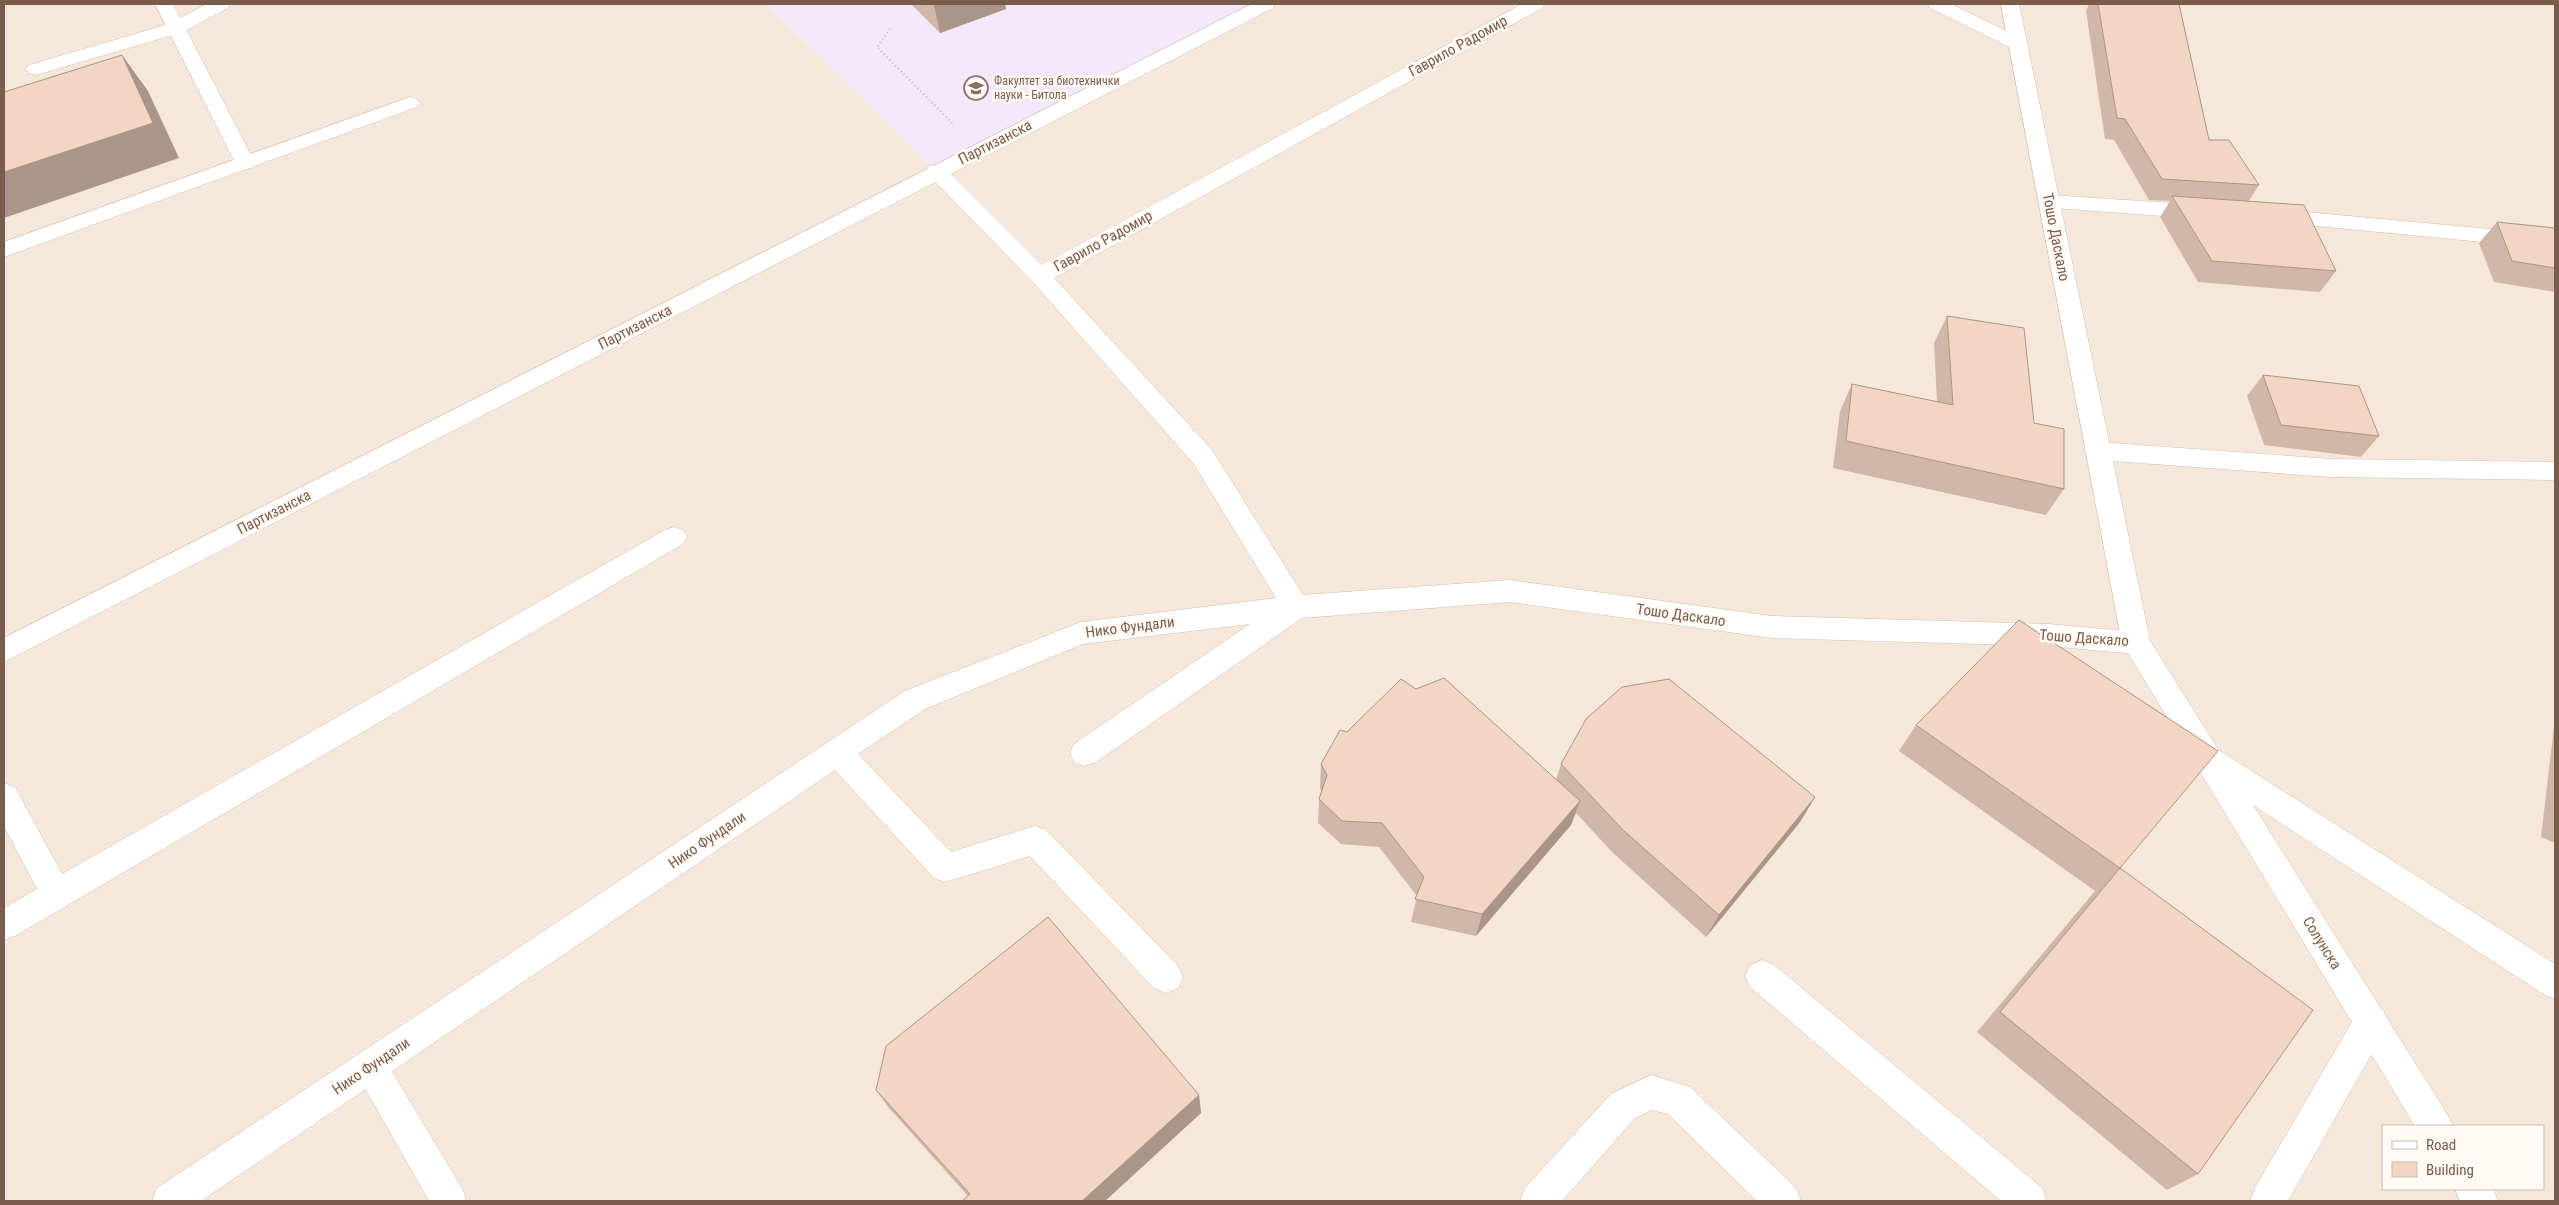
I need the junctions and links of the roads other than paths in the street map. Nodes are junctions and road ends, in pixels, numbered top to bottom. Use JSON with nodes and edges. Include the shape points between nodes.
{"nodes":[{"id":1,"x":164,"y":4,"type":"edge"},
{"id":2,"x":221,"y":4,"type":"edge"},
{"id":3,"x":1266,"y":4,"type":"edge"},
{"id":4,"x":1535,"y":4,"type":"edge"},
{"id":5,"x":1937,"y":4,"type":"edge"},
{"id":6,"x":2010,"y":4,"type":"edge"},
{"id":7,"x":176,"y":28,"type":"junction"},
{"id":8,"x":2018,"y":44,"type":"junction"},
{"id":9,"x":36,"y":69,"type":"dead end"},
{"id":10,"x":410,"y":103,"type":"dead end"},
{"id":11,"x":245,"y":163,"type":"junction"},
{"id":12,"x":936,"y":171,"type":"junction"},
{"id":13,"x":2049,"y":202,"type":"junction"},
{"id":14,"x":2226,"y":213,"type":"edge"},
{"id":15,"x":2255,"y":215,"type":"edge"},
{"id":16,"x":2555,"y":242,"type":"edge"},
{"id":17,"x":4,"y":250,"type":"edge"},
{"id":18,"x":1040,"y":276,"type":"junction"},
{"id":19,"x":2098,"y":451,"type":"junction"},
{"id":20,"x":2555,"y":471,"type":"edge"},
{"id":21,"x":674,"y":537,"type":"dead end"},
{"id":22,"x":1296,"y":607,"type":"junction"},
{"id":23,"x":2136,"y":643,"type":"junction"},
{"id":24,"x":4,"y":651,"type":"edge"},
{"id":25,"x":837,"y":752,"type":"junction"},
{"id":26,"x":1085,"y":753,"type":"dead end"},
{"id":27,"x":2209,"y":760,"type":"junction"},
{"id":28,"x":4,"y":796,"type":"edge"},
{"id":29,"x":56,"y":894,"type":"junction"},
{"id":30,"x":4,"y":925,"type":"edge"},
{"id":31,"x":1762,"y":976,"type":"dead end"},
{"id":32,"x":1166,"y":977,"type":"dead end"},
{"id":33,"x":2555,"y":983,"type":"edge"},
{"id":34,"x":2371,"y":1022,"type":"junction"},
{"id":35,"x":370,"y":1067,"type":"junction"},
{"id":36,"x":2434,"y":1125,"type":"edge"},
{"id":37,"x":2474,"y":1190,"type":"edge"},
{"id":38,"x":170,"y":1201,"type":"edge"},
{"id":39,"x":449,"y":1201,"type":"edge"},
{"id":40,"x":1538,"y":1201,"type":"edge"},
{"id":41,"x":1783,"y":1201,"type":"edge"},
{"id":42,"x":2030,"y":1201,"type":"edge"},
{"id":43,"x":2268,"y":1201,"type":"edge"},
{"id":44,"x":2480,"y":1201,"type":"edge"}],
"edges":[{"from":1,"to":7,"type":"street"},
{"from":2,"to":7,"type":"street"},
{"from":3,"to":12,"type":"street","name":"Партизанска"},
{"from":4,"to":18,"type":"street","name":"Гаврило Радомир"},
{"from":5,"to":8,"type":"street"},
{"from":6,"to":8,"type":"street","name":"Тошо Даскало"},
{"from":7,"to":9,"type":"street"},
{"from":7,"to":11,"type":"street"},
{"from":8,"to":13,"type":"street","name":"Тошо Даскало"},
{"from":10,"to":11,"type":"street"},
{"from":11,"to":17,"type":"street"},
{"from":12,"to":18,"type":"street"},
{"from":12,"to":24,"type":"street","name":"Партизанска"},
{"from":13,"to":14,"type":"street"},
{"from":13,"to":19,"type":"street","name":"Тошо Даскало"},
{"from":15,"to":16,"type":"street"},
{"from":18,"to":22,"type":"street","name":"Гаврило Радомир","via":[[1203,457]]},
{"from":19,"to":20,"type":"street","via":[[2331,468]]},
{"from":19,"to":23,"type":"street","name":"Тошо Даскало"},
{"from":21,"to":29,"type":"street"},
{"from":22,"to":23,"type":"street","name":"Тошо Даскало","via":[[1510,591],[1772,627],[2048,635]]},
{"from":22,"to":25,"type":"street","name":"Нико Фундали","via":[[1081,632],[915,700]]},
{"from":22,"to":26,"type":"street"},
{"from":23,"to":27,"type":"street","name":"Солунска"},
{"from":25,"to":32,"type":"street","via":[[945,868],[1035,840]]},
{"from":25,"to":35,"type":"street","name":"Нико Фундали"},
{"from":27,"to":33,"type":"street","name":"Солунска"},
{"from":27,"to":34,"type":"street","name":"Солунска"},
{"from":28,"to":29,"type":"street"},
{"from":29,"to":30,"type":"street"},
{"from":31,"to":42,"type":"street"},
{"from":34,"to":36,"type":"street","name":"Солунска"},
{"from":34,"to":43,"type":"street"},
{"from":35,"to":38,"type":"street","name":"Нико Фундали"},
{"from":35,"to":39,"type":"street"},
{"from":37,"to":44,"type":"street"},
{"from":40,"to":41,"type":"street","via":[[1623,1106],[1651,1092],[1678,1099]]}]}
